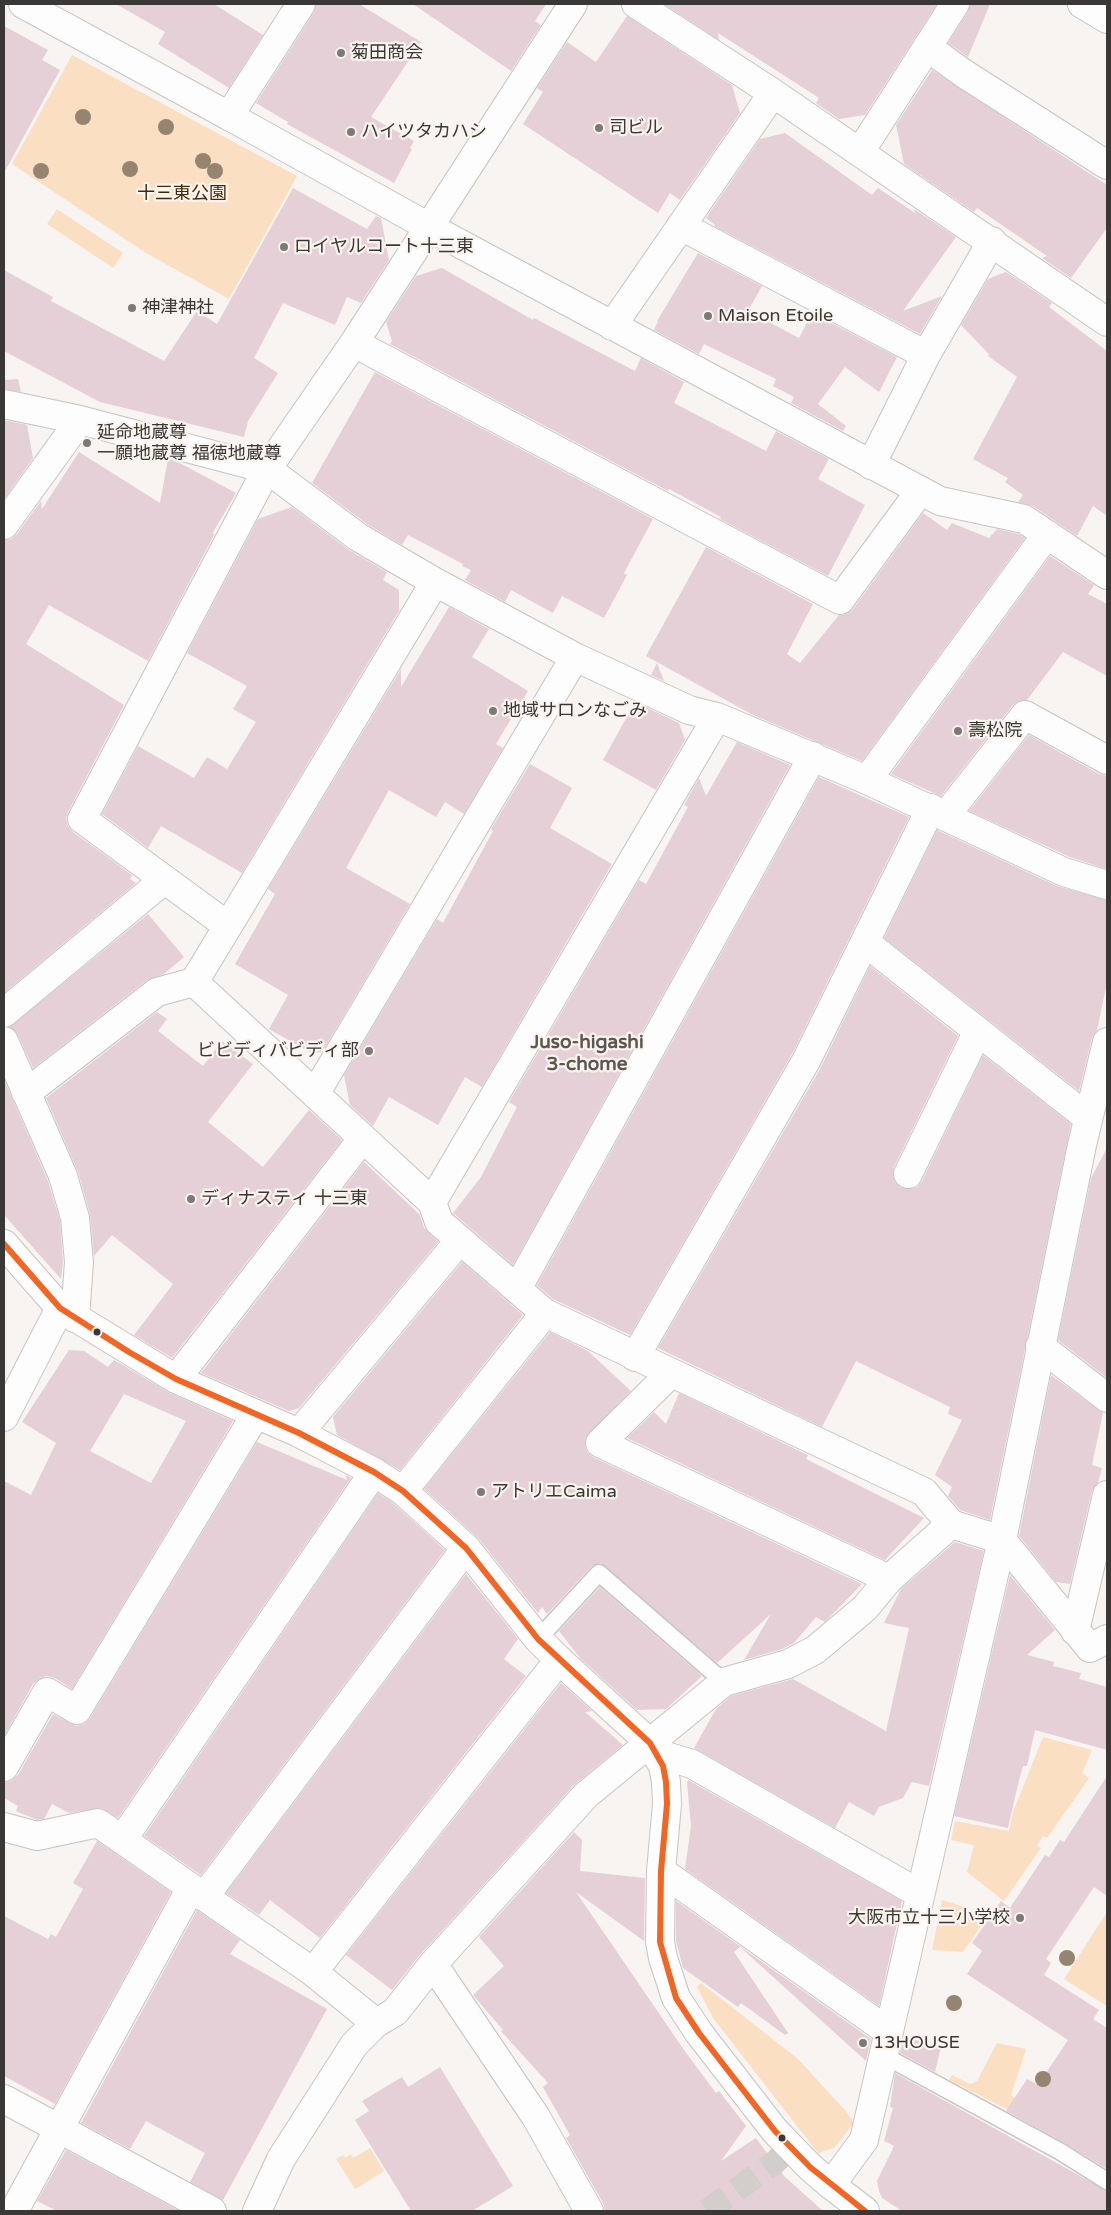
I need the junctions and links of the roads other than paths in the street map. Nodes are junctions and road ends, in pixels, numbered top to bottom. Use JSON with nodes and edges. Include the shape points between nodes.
{"nodes":[{"id":1,"x":24,"y":4,"type":"edge"},
{"id":2,"x":301,"y":4,"type":"edge"},
{"id":3,"x":573,"y":4,"type":"edge"},
{"id":4,"x":636,"y":4,"type":"edge"},
{"id":5,"x":955,"y":4,"type":"edge"},
{"id":6,"x":1082,"y":4,"type":"edge"},
{"id":7,"x":1107,"y":19,"type":"edge"},
{"id":8,"x":927,"y":47,"type":"junction"},
{"id":9,"x":773,"y":92,"type":"junction"},
{"id":10,"x":229,"y":116,"type":"junction"},
{"id":11,"x":860,"y":152,"type":"junction"},
{"id":12,"x":1107,"y":165,"type":"edge"},
{"id":13,"x":681,"y":226,"type":"junction"},
{"id":14,"x":429,"y":227,"type":"junction"},
{"id":15,"x":992,"y":241,"type":"junction"},
{"id":16,"x":1107,"y":322,"type":"edge"},
{"id":17,"x":612,"y":326,"type":"junction"},
{"id":18,"x":354,"y":343,"type":"junction"},
{"id":19,"x":926,"y":355,"type":"junction"},
{"id":20,"x":4,"y":404,"type":"edge"},
{"id":21,"x":80,"y":420,"type":"junction"},
{"id":22,"x":872,"y":465,"type":"junction"},
{"id":23,"x":267,"y":468,"type":"junction"},
{"id":24,"x":920,"y":491,"type":"junction"},
{"id":25,"x":4,"y":525,"type":"edge"},
{"id":26,"x":1047,"y":534,"type":"junction"},
{"id":27,"x":1107,"y":575,"type":"edge"},
{"id":28,"x":435,"y":582,"type":"junction"},
{"id":29,"x":575,"y":657,"type":"junction"},
{"id":30,"x":717,"y":717,"type":"junction"},
{"id":31,"x":813,"y":756,"type":"junction"},
{"id":32,"x":1107,"y":760,"type":"edge"},
{"id":33,"x":867,"y":780,"type":"junction"},
{"id":34,"x":938,"y":812,"type":"junction"},
{"id":35,"x":164,"y":880,"type":"junction"},
{"id":36,"x":1107,"y":885,"type":"edge"},
{"id":37,"x":228,"y":926,"type":"junction"},
{"id":38,"x":866,"y":943,"type":"junction"},
{"id":39,"x":194,"y":982,"type":"junction"},
{"id":40,"x":4,"y":1013,"type":"edge"},
{"id":41,"x":978,"y":1031,"type":"junction"},
{"id":42,"x":4,"y":1041,"type":"edge"},
{"id":43,"x":1107,"y":1042,"type":"edge"},
{"id":44,"x":26,"y":1093,"type":"junction"},
{"id":45,"x":315,"y":1094,"type":"junction"},
{"id":46,"x":1088,"y":1118,"type":"junction"},
{"id":47,"x":362,"y":1138,"type":"junction"},
{"id":48,"x":908,"y":1174,"type":"dead end"},
{"id":49,"x":432,"y":1202,"type":"junction"},
{"id":50,"x":460,"y":1240,"type":"junction"},
{"id":51,"x":4,"y":1244,"type":"edge"},
{"id":52,"x":517,"y":1289,"type":"junction"},
{"id":53,"x":68,"y":1313,"type":"junction"},
{"id":54,"x":545,"y":1313,"type":"junction"},
{"id":55,"x":1040,"y":1346,"type":"junction"},
{"id":56,"x":635,"y":1356,"type":"junction"},
{"id":57,"x":670,"y":1374,"type":"junction"},
{"id":58,"x":176,"y":1379,"type":"junction"},
{"id":59,"x":1107,"y":1398,"type":"edge"},
{"id":60,"x":256,"y":1414,"type":"junction"},
{"id":61,"x":4,"y":1417,"type":"edge"},
{"id":62,"x":298,"y":1433,"type":"junction"},
{"id":63,"x":374,"y":1472,"type":"junction"},
{"id":64,"x":404,"y":1491,"type":"junction"},
{"id":65,"x":1107,"y":1495,"type":"edge"},
{"id":66,"x":951,"y":1524,"type":"junction"},
{"id":67,"x":1002,"y":1540,"type":"junction"},
{"id":68,"x":466,"y":1548,"type":"junction"},
{"id":69,"x":889,"y":1580,"type":"junction"},
{"id":70,"x":1075,"y":1631,"type":"junction"},
{"id":71,"x":538,"y":1639,"type":"junction"},
{"id":72,"x":1107,"y":1639,"type":"edge"},
{"id":73,"x":559,"y":1660,"type":"junction"},
{"id":74,"x":724,"y":1682,"type":"junction"},
{"id":75,"x":653,"y":1748,"type":"junction"},
{"id":76,"x":4,"y":1767,"type":"edge"},
{"id":77,"x":5,"y":1832,"type":"edge"},
{"id":78,"x":122,"y":1840,"type":"junction"},
{"id":79,"x":660,"y":1871,"type":"junction"},
{"id":80,"x":198,"y":1892,"type":"junction"},
{"id":81,"x":920,"y":1894,"type":"junction"},
{"id":82,"x":433,"y":1964,"type":"junction"},
{"id":83,"x":314,"y":1972,"type":"junction"},
{"id":84,"x":376,"y":2023,"type":"junction"},
{"id":85,"x":886,"y":2044,"type":"junction"},
{"id":86,"x":4,"y":2099,"type":"edge"},
{"id":87,"x":58,"y":2128,"type":"junction"},
{"id":88,"x":1107,"y":2180,"type":"edge"},
{"id":89,"x":831,"y":2185,"type":"junction"},
{"id":90,"x":857,"y":2209,"type":"edge"},
{"id":91,"x":14,"y":2211,"type":"edge"},
{"id":92,"x":212,"y":2211,"type":"edge"},
{"id":93,"x":257,"y":2211,"type":"edge"},
{"id":94,"x":589,"y":2211,"type":"edge"}],
"edges":[{"from":1,"to":10,"type":"street"},
{"from":2,"to":10,"type":"street"},
{"from":3,"to":14,"type":"street"},
{"from":4,"to":9,"type":"street"},
{"from":5,"to":8,"type":"street"},
{"from":6,"to":7,"type":"street"},
{"from":8,"to":11,"type":"street"},
{"from":8,"to":12,"type":"street"},
{"from":9,"to":11,"type":"street"},
{"from":9,"to":13,"type":"street"},
{"from":10,"to":14,"type":"street"},
{"from":11,"to":15,"type":"street"},
{"from":13,"to":17,"type":"street"},
{"from":13,"to":19,"type":"street"},
{"from":14,"to":17,"type":"street"},
{"from":14,"to":18,"type":"street"},
{"from":15,"to":16,"type":"street"},
{"from":15,"to":19,"type":"street"},
{"from":17,"to":22,"type":"street"},
{"from":18,"to":23,"type":"street"},
{"from":18,"to":24,"type":"street","via":[[840,600]]},
{"from":19,"to":22,"type":"street"},
{"from":20,"to":21,"type":"street"},
{"from":21,"to":23,"type":"street"},
{"from":21,"to":25,"type":"street"},
{"from":22,"to":24,"type":"street"},
{"from":23,"to":28,"type":"street","via":[[358,537]]},
{"from":23,"to":35,"type":"street","via":[[82,819]]},
{"from":24,"to":26,"type":"street","via":[[940,501],[1024,519]]},
{"from":26,"to":27,"type":"street"},
{"from":26,"to":33,"type":"street"},
{"from":28,"to":29,"type":"street"},
{"from":28,"to":37,"type":"street"},
{"from":29,"to":30,"type":"street","via":[[690,710]]},
{"from":29,"to":45,"type":"street"},
{"from":30,"to":31,"type":"street"},
{"from":30,"to":49,"type":"street"},
{"from":31,"to":33,"type":"street"},
{"from":31,"to":52,"type":"street"},
{"from":32,"to":34,"type":"street","via":[[1024,715]]},
{"from":33,"to":34,"type":"street"},
{"from":34,"to":36,"type":"street","via":[[1064,872]]},
{"from":34,"to":38,"type":"street"},
{"from":35,"to":37,"type":"street"},
{"from":35,"to":40,"type":"street"},
{"from":37,"to":39,"type":"street"},
{"from":38,"to":41,"type":"street"},
{"from":38,"to":56,"type":"street","via":[[806,1061]]},
{"from":39,"to":44,"type":"street","via":[[156,992]]},
{"from":39,"to":45,"type":"street"},
{"from":41,"to":46,"type":"street"},
{"from":41,"to":48,"type":"street"},
{"from":42,"to":44,"type":"street"},
{"from":43,"to":46,"type":"street"},
{"from":44,"to":53,"type":"street","via":[[63,1176],[74,1218],[79,1262]]},
{"from":45,"to":47,"type":"street"},
{"from":46,"to":55,"type":"street"},
{"from":47,"to":49,"type":"street"},
{"from":47,"to":58,"type":"street"},
{"from":49,"to":50,"type":"street","via":[[439,1222]]},
{"from":50,"to":52,"type":"street"},
{"from":50,"to":62,"type":"street"},
{"from":51,"to":53,"type":"street"},
{"from":52,"to":54,"type":"street"},
{"from":53,"to":58,"type":"street"},
{"from":53,"to":61,"type":"street"},
{"from":54,"to":56,"type":"street"},
{"from":54,"to":64,"type":"street"},
{"from":55,"to":59,"type":"street"},
{"from":55,"to":67,"type":"street"},
{"from":56,"to":57,"type":"street"},
{"from":57,"to":66,"type":"street","via":[[924,1492]]},
{"from":57,"to":69,"type":"street","via":[[600,1443]]},
{"from":58,"to":60,"type":"street"},
{"from":60,"to":62,"type":"street"},
{"from":60,"to":76,"type":"street","via":[[77,1710],[47,1692]]},
{"from":62,"to":63,"type":"street"},
{"from":63,"to":64,"type":"street"},
{"from":63,"to":78,"type":"street"},
{"from":64,"to":68,"type":"street"},
{"from":65,"to":70,"type":"street"},
{"from":66,"to":67,"type":"street"},
{"from":66,"to":69,"type":"street"},
{"from":67,"to":70,"type":"street"},
{"from":67,"to":81,"type":"street"},
{"from":68,"to":71,"type":"street"},
{"from":68,"to":80,"type":"street"},
{"from":69,"to":74,"type":"street","via":[[865,1608],[814,1650],[788,1664]]},
{"from":70,"to":72,"type":"street","via":[[1090,1648]]},
{"from":71,"to":73,"type":"street"},
{"from":71,"to":74,"type":"lane","via":[[599,1573]]},
{"from":73,"to":75,"type":"street"},
{"from":73,"to":83,"type":"street"},
{"from":74,"to":75,"type":"street"},
{"from":75,"to":79,"type":"street","via":[[666,1782]]},
{"from":75,"to":81,"type":"street","via":[[692,1764]]},
{"from":75,"to":82,"type":"street","via":[[586,1795]]},
{"from":77,"to":78,"type":"street","via":[[38,1836],[98,1823]]},
{"from":78,"to":80,"type":"street"},
{"from":79,"to":85,"type":"street"},
{"from":79,"to":89,"type":"street","via":[[662,1958],[676,1998],[775,2131]]},
{"from":80,"to":83,"type":"street"},
{"from":80,"to":87,"type":"street"},
{"from":81,"to":85,"type":"street"},
{"from":82,"to":84,"type":"street","via":[[395,2012]]},
{"from":82,"to":94,"type":"street","via":[[536,2117]]},
{"from":83,"to":84,"type":"street"},
{"from":84,"to":93,"type":"street","via":[[354,2045],[281,2159]]},
{"from":85,"to":88,"type":"lane"},
{"from":85,"to":89,"type":"street","via":[[864,2140]]},
{"from":86,"to":87,"type":"street"},
{"from":87,"to":91,"type":"street"},
{"from":87,"to":92,"type":"street"},
{"from":89,"to":90,"type":"street"}]}
